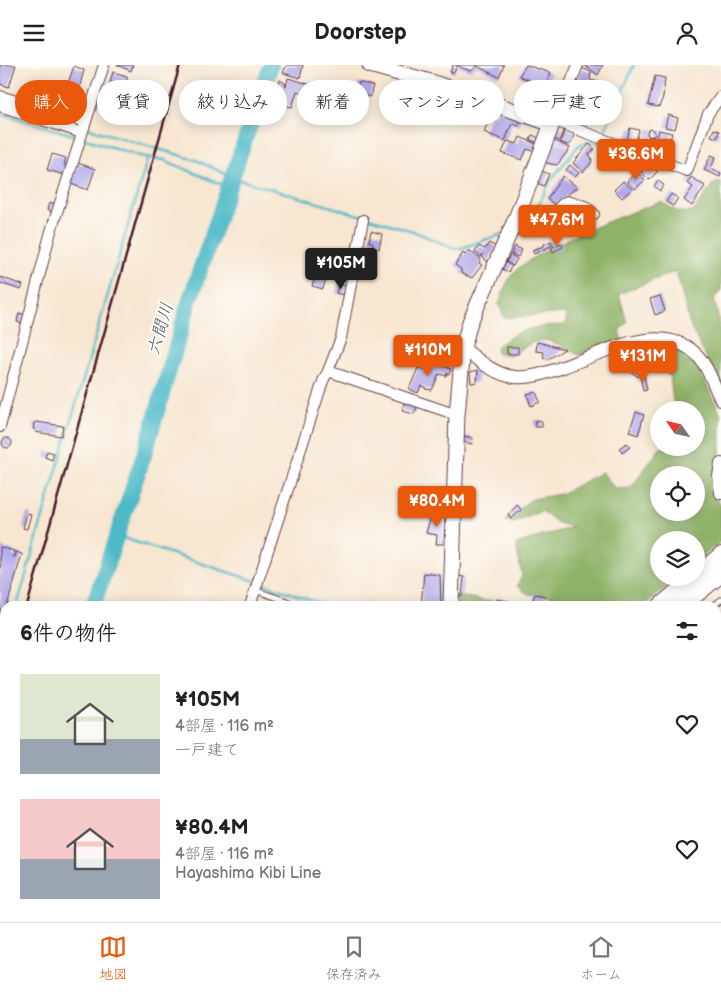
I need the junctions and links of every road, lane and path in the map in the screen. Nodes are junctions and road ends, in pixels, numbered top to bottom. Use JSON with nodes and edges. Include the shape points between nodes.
{"nodes":[{"id":1,"x":104,"y":65,"type":"edge"},
{"id":2,"x":370,"y":65,"type":"edge"},
{"id":3,"x":578,"y":65,"type":"edge"},
{"id":4,"x":572,"y":80,"type":"edge"},
{"id":5,"x":0,"y":96,"type":"edge"},
{"id":6,"x":721,"y":96,"type":"edge"},
{"id":7,"x":0,"y":106,"type":"edge"},
{"id":8,"x":514,"y":110,"type":"edge"},
{"id":9,"x":553,"y":125,"type":"edge"},
{"id":10,"x":560,"y":125,"type":"edge"},
{"id":11,"x":83,"y":131,"type":"junction"},
{"id":12,"x":594,"y":214,"type":"dead end"},
{"id":13,"x":363,"y":221,"type":"dead end"},
{"id":14,"x":520,"y":223,"type":"junction"},
{"id":15,"x":463,"y":348,"type":"junction"},
{"id":16,"x":328,"y":371,"type":"junction"},
{"id":17,"x":721,"y":400,"type":"edge"},
{"id":18,"x":457,"y":415,"type":"junction"},
{"id":19,"x":0,"y":427,"type":"edge"},
{"id":20,"x":721,"y":464,"type":"edge"},
{"id":21,"x":721,"y":493,"type":"edge"},
{"id":22,"x":721,"y":555,"type":"edge"},
{"id":23,"x":705,"y":569,"type":"edge"},
{"id":24,"x":721,"y":574,"type":"edge"},
{"id":25,"x":256,"y":583,"type":"junction"},
{"id":26,"x":684,"y":586,"type":"edge"},
{"id":27,"x":251,"y":601,"type":"edge"},
{"id":28,"x":288,"y":601,"type":"edge"},
{"id":29,"x":451,"y":601,"type":"edge"},
{"id":30,"x":666,"y":601,"type":"edge"},
{"id":31,"x":688,"y":601,"type":"edge"}],
"edges":[{"from":1,"to":11,"type":"street"},
{"from":2,"to":8,"type":"main road"},
{"from":3,"to":4,"type":"street"},
{"from":5,"to":11,"type":"street"},
{"from":6,"to":10,"type":"street","via":[[708,114],[688,171]]},
{"from":7,"to":11,"type":"street"},
{"from":9,"to":14,"type":"main road"},
{"from":11,"to":19,"type":"street","via":[[51,231]]},
{"from":12,"to":14,"type":"street","via":[[585,206],[567,201],[551,214]]},
{"from":13,"to":16,"type":"street","via":[[341,338]]},
{"from":14,"to":15,"type":"main road","via":[[470,322]]},
{"from":15,"to":17,"type":"street","via":[[496,371],[517,378],[548,372],[635,342],[669,339],[687,346],[699,358]]},
{"from":15,"to":18,"type":"main road"},
{"from":16,"to":18,"type":"street"},
{"from":16,"to":25,"type":"street"},
{"from":18,"to":29,"type":"main road"},
{"from":20,"to":21,"type":"street"},
{"from":22,"to":23,"type":"main road"},
{"from":24,"to":31,"type":"main road"},
{"from":25,"to":27,"type":"street"},
{"from":25,"to":28,"type":"lane"},
{"from":26,"to":30,"type":"main road"}]}
